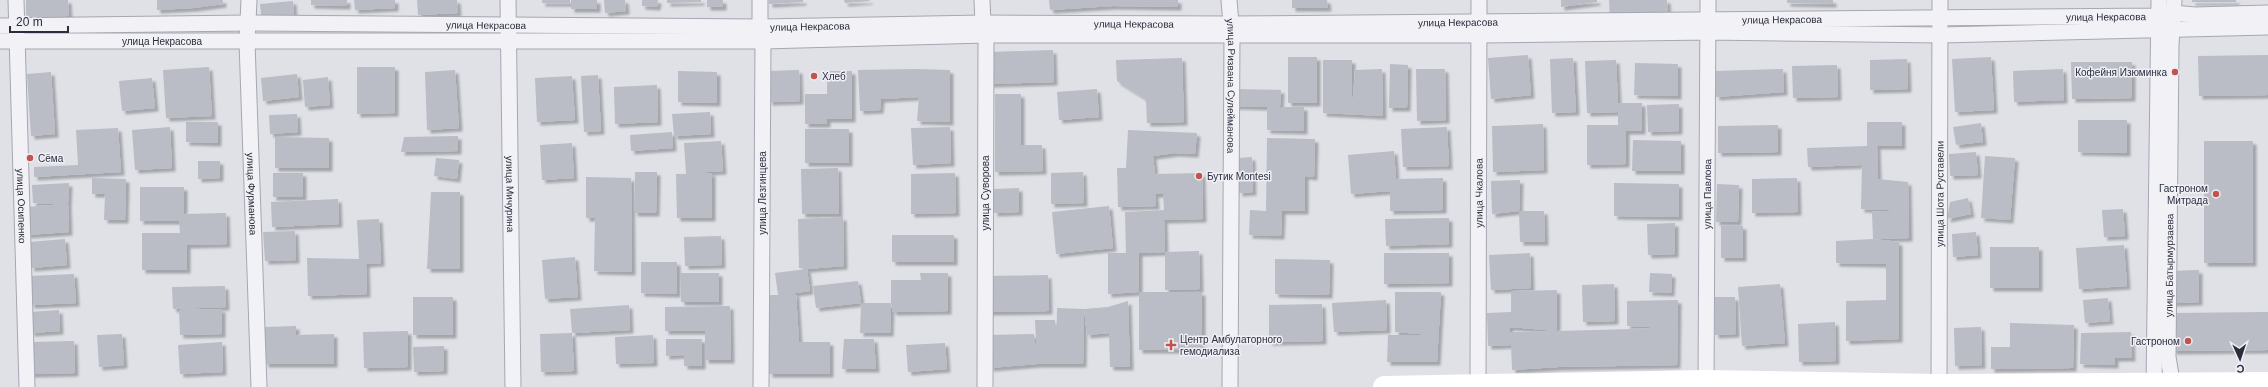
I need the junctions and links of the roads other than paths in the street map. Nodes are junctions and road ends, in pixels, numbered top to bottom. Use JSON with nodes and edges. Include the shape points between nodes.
{"nodes":[{"id":1,"x":16,"y":0,"type":"edge"},
{"id":2,"x":249,"y":0,"type":"edge"},
{"id":3,"x":508,"y":0,"type":"edge"},
{"id":4,"x":760,"y":0,"type":"edge"},
{"id":5,"x":982,"y":0,"type":"edge"},
{"id":6,"x":1229,"y":0,"type":"edge"},
{"id":7,"x":1479,"y":0,"type":"edge"},
{"id":8,"x":1708,"y":0,"type":"edge"},
{"id":9,"x":1940,"y":0,"type":"edge"},
{"id":10,"x":2159,"y":0,"type":"edge"},
{"id":11,"x":2268,"y":13,"type":"edge"},
{"id":12,"x":2167,"y":17,"type":"edge"},
{"id":13,"x":1940,"y":18,"type":"junction"},
{"id":14,"x":249,"y":23,"type":"junction"},
{"id":15,"x":508,"y":24,"type":"junction"},
{"id":16,"x":1708,"y":25,"type":"junction"},
{"id":17,"x":0,"y":26,"type":"edge"},
{"id":18,"x":16,"y":26,"type":"junction"},
{"id":19,"x":2268,"y":27,"type":"edge"},
{"id":20,"x":984,"y":29,"type":"junction"},
{"id":21,"x":1479,"y":29,"type":"junction"},
{"id":22,"x":1231,"y":30,"type":"junction"},
{"id":23,"x":761,"y":34,"type":"junction"},
{"id":24,"x":1941,"y":35,"type":"junction"},
{"id":25,"x":509,"y":40,"type":"junction"},
{"id":26,"x":0,"y":41,"type":"edge"},
{"id":27,"x":17,"y":41,"type":"junction"},
{"id":28,"x":247,"y":42,"type":"junction"},
{"id":29,"x":2268,"y":382,"type":"edge"},
{"id":30,"x":1706,"y":384,"type":"edge"},
{"id":31,"x":2164,"y":385,"type":"edge"},
{"id":32,"x":1478,"y":386,"type":"edge"},
{"id":33,"x":1939,"y":386,"type":"edge"},
{"id":34,"x":27,"y":387,"type":"edge"},
{"id":35,"x":259,"y":387,"type":"edge"},
{"id":36,"x":513,"y":387,"type":"edge"},
{"id":37,"x":761,"y":387,"type":"edge"},
{"id":38,"x":985,"y":387,"type":"edge"},
{"id":39,"x":1230,"y":387,"type":"edge"},
{"id":40,"x":1384,"y":387,"type":"edge"}],
"edges":[{"from":1,"to":18,"type":"street","name":"улица Осипенко"},
{"from":2,"to":14,"type":"street","name":"улица Фурманова"},
{"from":3,"to":15,"type":"street","name":"улица Мичурина"},
{"from":4,"to":23,"type":"street","name":"улица Лезгинцева"},
{"from":5,"to":20,"type":"street","name":"улица Суворова"},
{"from":6,"to":22,"type":"street","name":"улица Ризвана Сулейманова"},
{"from":7,"to":21,"type":"street","name":"улица Чкалова"},
{"from":8,"to":16,"type":"street","name":"улица Павлова"},
{"from":9,"to":13,"type":"street","name":"улица Шота Руставели"},
{"from":10,"to":12,"type":"street","name":"улица Батырмурзаева"},
{"from":11,"to":12,"type":"street","name":"улица Некрасова"},
{"from":12,"to":13,"type":"street","name":"улица Некрасова"},
{"from":12,"to":19,"type":"street","name":"улица Некрасова"},
{"from":12,"to":24,"type":"street","name":"улица Некрасова"},
{"from":12,"to":31,"type":"street","name":"улица Батырмурзаева","via":[[2171,45],[2168,357]]},
{"from":13,"to":16,"type":"street","name":"улица Некрасова"},
{"from":13,"to":24,"type":"street","name":"улица Шота Руставели"},
{"from":14,"to":15,"type":"street","name":"улица Некрасова"},
{"from":14,"to":18,"type":"street","name":"улица Некрасова"},
{"from":14,"to":28,"type":"street","name":"улица Фурманова"},
{"from":15,"to":23,"type":"street","name":"улица Некрасова"},
{"from":15,"to":25,"type":"street","name":"улица Мичурина"},
{"from":16,"to":21,"type":"street","name":"улица Некрасова"},
{"from":16,"to":24,"type":"street","name":"улица Некрасова"},
{"from":16,"to":30,"type":"street","name":"улица Павлова"},
{"from":17,"to":18,"type":"street","name":"улица Некрасова"},
{"from":18,"to":27,"type":"street","name":"улица Осипенко"},
{"from":20,"to":22,"type":"street","name":"улица Некрасова"},
{"from":20,"to":23,"type":"street","name":"улица Некрасова"},
{"from":20,"to":38,"type":"street","name":"улица Суворова"},
{"from":21,"to":22,"type":"street","name":"улица Некрасова"},
{"from":21,"to":32,"type":"street","name":"улица Чкалова"},
{"from":22,"to":39,"type":"street","name":"улица Ризвана Сулейманова"},
{"from":23,"to":25,"type":"street","name":"улица Некрасова"},
{"from":23,"to":37,"type":"street","name":"улица Лезгинцева"},
{"from":24,"to":33,"type":"street","name":"улица Шота Руставели"},
{"from":25,"to":28,"type":"street","name":"улица Некрасова"},
{"from":25,"to":36,"type":"street","name":"улица Мичурина"},
{"from":26,"to":27,"type":"street","name":"улица Некрасова"},
{"from":27,"to":28,"type":"street","name":"улица Некрасова"},
{"from":27,"to":34,"type":"street","name":"улица Осипенко"},
{"from":28,"to":35,"type":"street","name":"улица Фурманова"},
{"from":29,"to":31,"type":"main road"},
{"from":30,"to":32,"type":"main road"},
{"from":30,"to":33,"type":"main road"},
{"from":31,"to":33,"type":"main road"},
{"from":32,"to":40,"type":"main road"}]}
